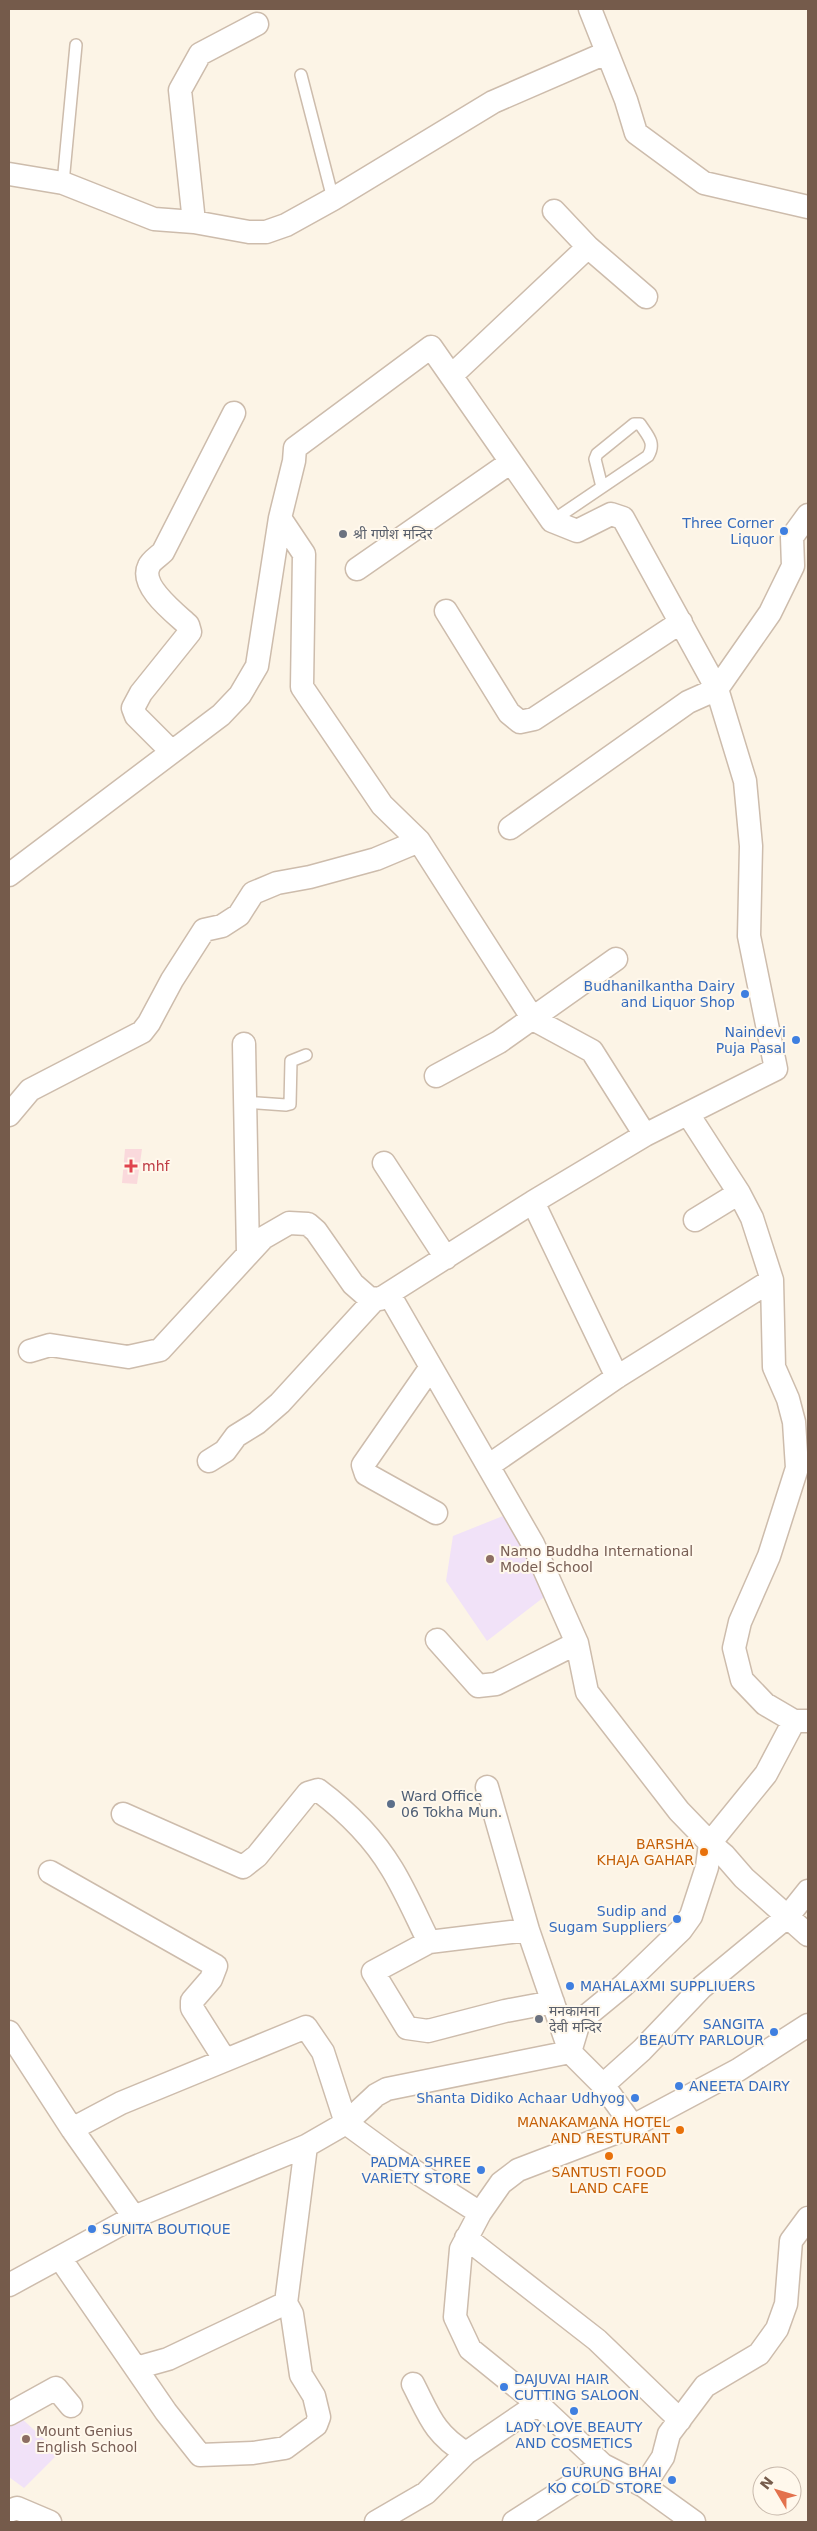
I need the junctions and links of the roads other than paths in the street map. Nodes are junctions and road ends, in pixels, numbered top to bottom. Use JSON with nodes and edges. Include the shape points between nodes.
{"nodes":[{"id":1,"x":590,"y":9,"type":"edge"},
{"id":2,"x":257,"y":24,"type":"dead end"},
{"id":3,"x":76,"y":45,"type":"dead end"},
{"id":4,"x":606,"y":53,"type":"junction"},
{"id":5,"x":301,"y":75,"type":"dead end"},
{"id":6,"x":9,"y":174,"type":"edge"},
{"id":7,"x":63,"y":184,"type":"junction"},
{"id":8,"x":334,"y":199,"type":"junction"},
{"id":9,"x":808,"y":207,"type":"edge"},
{"id":10,"x":554,"y":211,"type":"dead end"},
{"id":11,"x":194,"y":222,"type":"junction"},
{"id":12,"x":588,"y":247,"type":"junction"},
{"id":13,"x":646,"y":297,"type":"dead end"},
{"id":14,"x":451,"y":376,"type":"junction"},
{"id":15,"x":234,"y":413,"type":"dead end"},
{"id":16,"x":511,"y":462,"type":"junction"},
{"id":17,"x":602,"y":487,"type":"junction"},
{"id":18,"x":808,"y":515,"type":"edge"},
{"id":19,"x":280,"y":518,"type":"junction"},
{"id":20,"x":552,"y":521,"type":"junction"},
{"id":21,"x":801,"y":563,"type":"edge"},
{"id":22,"x":357,"y":569,"type":"dead end"},
{"id":23,"x":446,"y":610,"type":"dead end"},
{"id":24,"x":681,"y":622,"type":"junction"},
{"id":25,"x":717,"y":689,"type":"junction"},
{"id":26,"x":172,"y":752,"type":"junction"},
{"id":27,"x":510,"y":828,"type":"dead end"},
{"id":28,"x":419,"y":841,"type":"junction"},
{"id":29,"x":9,"y":875,"type":"edge"},
{"id":30,"x":616,"y":959,"type":"dead end"},
{"id":31,"x":533,"y":1019,"type":"junction"},
{"id":32,"x":244,"y":1044,"type":"dead end"},
{"id":33,"x":306,"y":1055,"type":"dead end"},
{"id":34,"x":436,"y":1076,"type":"dead end"},
{"id":35,"x":245,"y":1102,"type":"junction"},
{"id":36,"x":688,"y":1114,"type":"junction"},
{"id":37,"x":9,"y":1116,"type":"edge"},
{"id":38,"x":645,"y":1135,"type":"junction"},
{"id":39,"x":384,"y":1163,"type":"dead end"},
{"id":40,"x":739,"y":1193,"type":"junction"},
{"id":41,"x":533,"y":1202,"type":"junction"},
{"id":42,"x":695,"y":1220,"type":"dead end"},
{"id":43,"x":248,"y":1254,"type":"junction"},
{"id":44,"x":446,"y":1258,"type":"junction"},
{"id":45,"x":772,"y":1280,"type":"junction"},
{"id":46,"x":382,"y":1296,"type":"junction"},
{"id":47,"x":30,"y":1351,"type":"dead end"},
{"id":48,"x":431,"y":1367,"type":"junction"},
{"id":49,"x":617,"y":1377,"type":"junction"},
{"id":50,"x":210,"y":1461,"type":"dead end"},
{"id":51,"x":488,"y":1466,"type":"junction"},
{"id":52,"x":436,"y":1513,"type":"dead end"},
{"id":53,"x":437,"y":1640,"type":"dead end"},
{"id":54,"x":577,"y":1644,"type":"junction"},
{"id":55,"x":801,"y":1721,"type":"edge"},
{"id":56,"x":487,"y":1787,"type":"dead end"},
{"id":57,"x":123,"y":1814,"type":"dead end"},
{"id":58,"x":710,"y":1843,"type":"junction"},
{"id":59,"x":50,"y":1872,"type":"dead end"},
{"id":60,"x":808,"y":1891,"type":"edge"},
{"id":61,"x":788,"y":1916,"type":"junction"},
{"id":62,"x":528,"y":1930,"type":"junction"},
{"id":63,"x":808,"y":1935,"type":"edge"},
{"id":64,"x":428,"y":1942,"type":"junction"},
{"id":65,"x":553,"y":2002,"type":"junction"},
{"id":66,"x":808,"y":2025,"type":"edge"},
{"id":67,"x":9,"y":2032,"type":"edge"},
{"id":68,"x":570,"y":2052,"type":"junction"},
{"id":69,"x":225,"y":2060,"type":"junction"},
{"id":70,"x":603,"y":2084,"type":"junction"},
{"id":71,"x":346,"y":2123,"type":"junction"},
{"id":72,"x":633,"y":2126,"type":"junction"},
{"id":73,"x":72,"y":2129,"type":"junction"},
{"id":74,"x":306,"y":2146,"type":"junction"},
{"id":75,"x":480,"y":2213,"type":"junction"},
{"id":76,"x":134,"y":2217,"type":"junction"},
{"id":77,"x":808,"y":2218,"type":"edge"},
{"id":78,"x":466,"y":2238,"type":"junction"},
{"id":79,"x":60,"y":2258,"type":"junction"},
{"id":80,"x":9,"y":2285,"type":"edge"},
{"id":81,"x":286,"y":2303,"type":"junction"},
{"id":82,"x":136,"y":2368,"type":"junction"},
{"id":83,"x":413,"y":2384,"type":"dead end"},
{"id":84,"x":538,"y":2404,"type":"junction"},
{"id":85,"x":71,"y":2406,"type":"dead end"},
{"id":86,"x":9,"y":2414,"type":"edge"},
{"id":87,"x":680,"y":2420,"type":"junction"},
{"id":88,"x":466,"y":2453,"type":"junction"},
{"id":89,"x":603,"y":2465,"type":"junction"},
{"id":90,"x":644,"y":2486,"type":"junction"},
{"id":91,"x":9,"y":2511,"type":"edge"},
{"id":92,"x":50,"y":2522,"type":"edge"},
{"id":93,"x":376,"y":2522,"type":"edge"},
{"id":94,"x":514,"y":2522,"type":"edge"},
{"id":95,"x":694,"y":2522,"type":"edge"}],
"edges":[{"from":1,"to":4,"type":"street"},
{"from":2,"to":11,"type":"street","via":[[200,54],[180,90]]},
{"from":3,"to":7,"type":"lane"},
{"from":4,"to":8,"type":"street","via":[[493,102]]},
{"from":4,"to":9,"type":"street","via":[[636,133],[648,145],[704,183]]},
{"from":5,"to":8,"type":"lane"},
{"from":6,"to":7,"type":"street"},
{"from":7,"to":11,"type":"street","via":[[154,219]]},
{"from":8,"to":11,"type":"street","via":[[266,232]]},
{"from":10,"to":12,"type":"street"},
{"from":12,"to":13,"type":"street"},
{"from":12,"to":14,"type":"street"},
{"from":14,"to":16,"type":"street"},
{"from":14,"to":19,"type":"street","via":[[431,347],[299,443],[295,448]]},
{"from":15,"to":26,"type":"street","via":[[163,552],[149,566],[146,576],[150,588],[188,625],[190,632],[140,693],[133,708],[136,716]]},
{"from":16,"to":20,"type":"street"},
{"from":16,"to":22,"type":"street"},
{"from":17,"to":17,"type":"lane","via":[[648,456],[652,441],[640,424],[634,424],[595,459]]},
{"from":17,"to":20,"type":"lane"},
{"from":18,"to":21,"type":"street","via":[[792,537]]},
{"from":19,"to":26,"type":"street","via":[[258,666],[240,695],[221,715]]},
{"from":19,"to":28,"type":"street","via":[[304,554],[302,687],[382,805]]},
{"from":20,"to":24,"type":"street","via":[[577,531],[611,514],[623,518]]},
{"from":21,"to":25,"type":"street"},
{"from":23,"to":24,"type":"street","via":[[509,713],[520,722],[534,719]]},
{"from":24,"to":25,"type":"street"},
{"from":25,"to":27,"type":"street","via":[[688,702]]},
{"from":25,"to":36,"type":"street","via":[[744,781],[751,846],[749,936],[776,1069]]},
{"from":26,"to":29,"type":"street"},
{"from":28,"to":31,"type":"street"},
{"from":28,"to":37,"type":"street","via":[[376,859],[310,877],[277,882],[253,893],[238,915],[222,926],[204,930],[172,980],[150,1024],[142,1032],[30,1090]]},
{"from":30,"to":31,"type":"street"},
{"from":31,"to":34,"type":"street","via":[[499,1042]]},
{"from":31,"to":38,"type":"street","via":[[592,1051]]},
{"from":32,"to":35,"type":"street"},
{"from":33,"to":35,"type":"lane","via":[[291,1061],[290,1104]]},
{"from":35,"to":43,"type":"street"},
{"from":36,"to":38,"type":"street"},
{"from":36,"to":40,"type":"street"},
{"from":38,"to":41,"type":"street"},
{"from":39,"to":44,"type":"street"},
{"from":40,"to":42,"type":"street"},
{"from":40,"to":45,"type":"street","via":[[752,1218]]},
{"from":41,"to":44,"type":"street"},
{"from":41,"to":49,"type":"street"},
{"from":43,"to":46,"type":"street","via":[[278,1228],[289,1223],[308,1224],[365,1296]]},
{"from":43,"to":47,"type":"street","via":[[160,1350],[128,1357],[50,1345]]},
{"from":44,"to":46,"type":"street"},
{"from":45,"to":49,"type":"street"},
{"from":45,"to":55,"type":"street","via":[[774,1367],[794,1422],[797,1468],[770,1556],[740,1622],[734,1648],[742,1680],[765,1704]]},
{"from":46,"to":48,"type":"street"},
{"from":46,"to":50,"type":"street","via":[[280,1402]]},
{"from":48,"to":51,"type":"street"},
{"from":48,"to":52,"type":"street","via":[[363,1465],[366,1474]]},
{"from":49,"to":51,"type":"street"},
{"from":51,"to":54,"type":"street","via":[[533,1544]]},
{"from":53,"to":54,"type":"street","via":[[478,1686],[496,1684]]},
{"from":54,"to":58,"type":"street","via":[[587,1692],[679,1811]]},
{"from":55,"to":58,"type":"street","via":[[766,1774]]},
{"from":56,"to":62,"type":"street"},
{"from":57,"to":64,"type":"street","via":[[243,1867],[258,1856],[308,1793],[318,1790],[373,1842],[392,1870]]},
{"from":58,"to":61,"type":"street"},
{"from":58,"to":68,"type":"street","via":[[707,1867],[691,1916],[681,1930],[624,1985],[580,2022]]},
{"from":59,"to":69,"type":"street","via":[[216,1966],[211,1980],[192,2001],[192,2008]]},
{"from":60,"to":61,"type":"street"},
{"from":61,"to":63,"type":"street"},
{"from":61,"to":70,"type":"street","via":[[702,1988],[642,2050]]},
{"from":62,"to":64,"type":"street"},
{"from":62,"to":65,"type":"street"},
{"from":64,"to":65,"type":"street","via":[[373,1972],[407,2028],[428,2031]]},
{"from":65,"to":68,"type":"street"},
{"from":66,"to":72,"type":"street","via":[[738,2070]]},
{"from":67,"to":73,"type":"street"},
{"from":68,"to":70,"type":"street"},
{"from":68,"to":71,"type":"street","via":[[387,2089]]},
{"from":69,"to":71,"type":"street","via":[[306,2027],[323,2052]]},
{"from":69,"to":73,"type":"street","via":[[121,2104]]},
{"from":70,"to":72,"type":"street"},
{"from":71,"to":74,"type":"street"},
{"from":71,"to":75,"type":"street"},
{"from":72,"to":75,"type":"street","via":[[518,2170],[501,2183]]},
{"from":73,"to":76,"type":"street"},
{"from":74,"to":76,"type":"street"},
{"from":74,"to":81,"type":"street"},
{"from":75,"to":78,"type":"street"},
{"from":76,"to":79,"type":"street"},
{"from":77,"to":87,"type":"street","via":[[791,2241],[786,2304],[777,2329],[759,2354],[705,2386]]},
{"from":78,"to":84,"type":"street","via":[[461,2249],[455,2318],[470,2349]]},
{"from":78,"to":87,"type":"street","via":[[597,2340]]},
{"from":79,"to":80,"type":"street"},
{"from":79,"to":82,"type":"street"},
{"from":81,"to":82,"type":"street","via":[[168,2359]]},
{"from":81,"to":82,"type":"street","via":[[292,2314],[301,2375],[314,2396],[319,2417],[316,2426],[285,2448],[200,2455]]},
{"from":83,"to":88,"type":"street","via":[[436,2429]]},
{"from":84,"to":88,"type":"street"},
{"from":84,"to":89,"type":"street"},
{"from":85,"to":86,"type":"street","via":[[56,2388]]},
{"from":87,"to":90,"type":"street","via":[[669,2434],[663,2457]]},
{"from":88,"to":93,"type":"street","via":[[426,2493]]},
{"from":89,"to":90,"type":"street"},
{"from":89,"to":94,"type":"street"},
{"from":90,"to":95,"type":"street"},
{"from":91,"to":92,"type":"street","via":[[17,2508]]}]}
